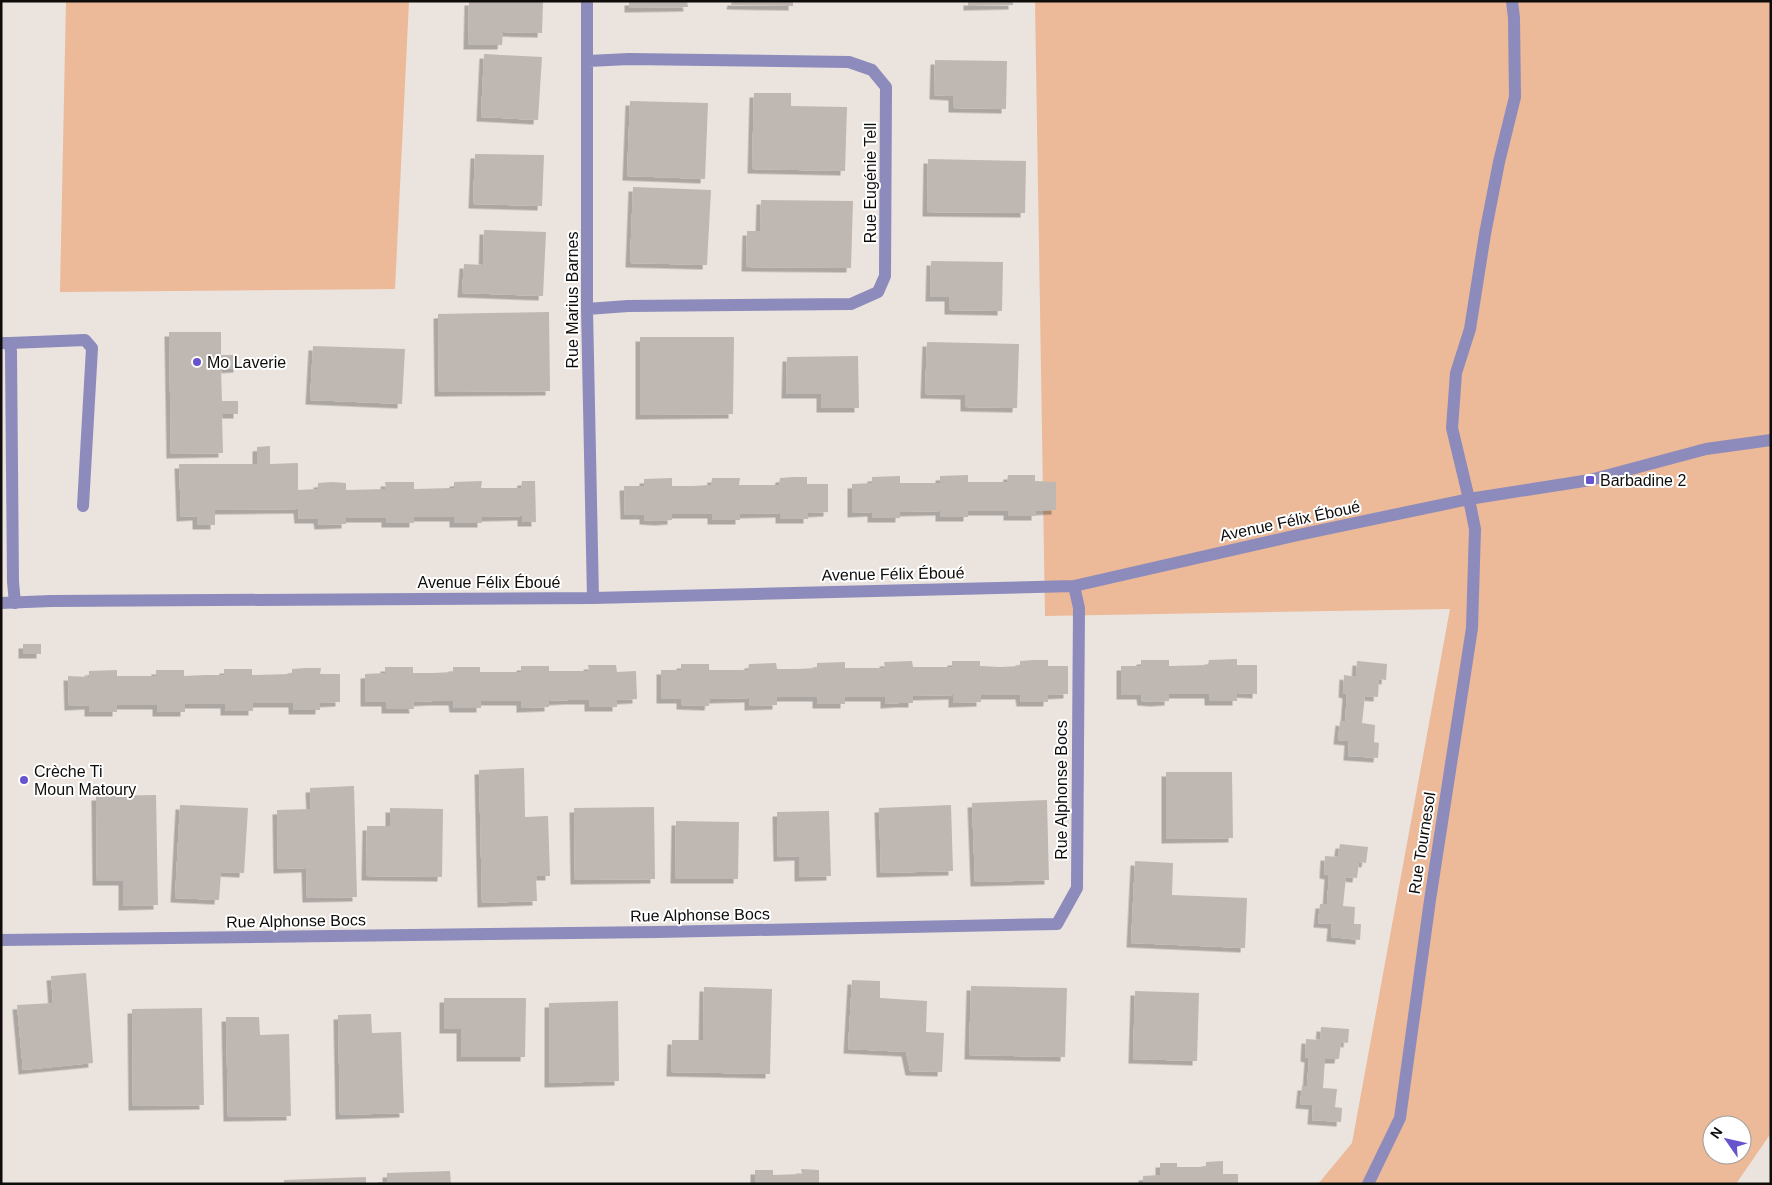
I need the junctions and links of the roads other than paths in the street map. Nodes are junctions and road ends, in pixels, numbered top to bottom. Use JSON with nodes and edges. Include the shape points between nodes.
{"nodes":[{"id":1,"x":587,"y":1,"type":"edge"},
{"id":2,"x":1512,"y":1,"type":"edge"},
{"id":3,"x":588,"y":61,"type":"junction"},
{"id":4,"x":587,"y":308,"type":"junction"},
{"id":5,"x":6,"y":343,"type":"edge"},
{"id":6,"x":1771,"y":440,"type":"edge"},
{"id":7,"x":1469,"y":499,"type":"junction"},
{"id":8,"x":83,"y":506,"type":"dead end"},
{"id":9,"x":1074,"y":586,"type":"junction"},
{"id":10,"x":593,"y":598,"type":"junction"},
{"id":11,"x":1,"y":603,"type":"edge"},
{"id":12,"x":15,"y":603,"type":"junction"},
{"id":13,"x":1,"y":940,"type":"edge"},
{"id":14,"x":1368,"y":1184,"type":"edge"}],
"edges":[{"from":1,"to":3,"type":"street","name":"Rue Marius Barnes"},
{"from":2,"to":7,"type":"street","name":"Rue Tournesol","via":[[1515,97],[1485,234],[1470,329],[1456,373],[1452,428]]},
{"from":3,"to":4,"type":"street","name":"Rue Marius Barnes"},
{"from":3,"to":4,"type":"street","name":"Rue Eugénie Tell","via":[[849,62],[872,70],[886,87],[886,276],[878,292],[851,304]]},
{"from":4,"to":10,"type":"street","name":"Rue Marius Barnes"},
{"from":5,"to":8,"type":"street","via":[[85,340],[92,348]]},
{"from":5,"to":12,"type":"street","via":[[11,352]]},
{"from":6,"to":7,"type":"street","name":"Avenue Félix Éboué","via":[[1706,449],[1590,480]]},
{"from":7,"to":9,"type":"street","name":"Avenue Félix Éboué"},
{"from":7,"to":14,"type":"street","name":"Rue Tournesol","via":[[1475,529],[1472,628],[1400,1118]]},
{"from":9,"to":10,"type":"street","name":"Avenue Félix Éboué"},
{"from":9,"to":13,"type":"street","name":"Rue Alphonse Bocs","via":[[1079,608],[1077,888],[1057,924]]},
{"from":10,"to":12,"type":"street","name":"Avenue Félix Éboué"},
{"from":11,"to":12,"type":"street","name":"Avenue Félix Éboué"}]}
